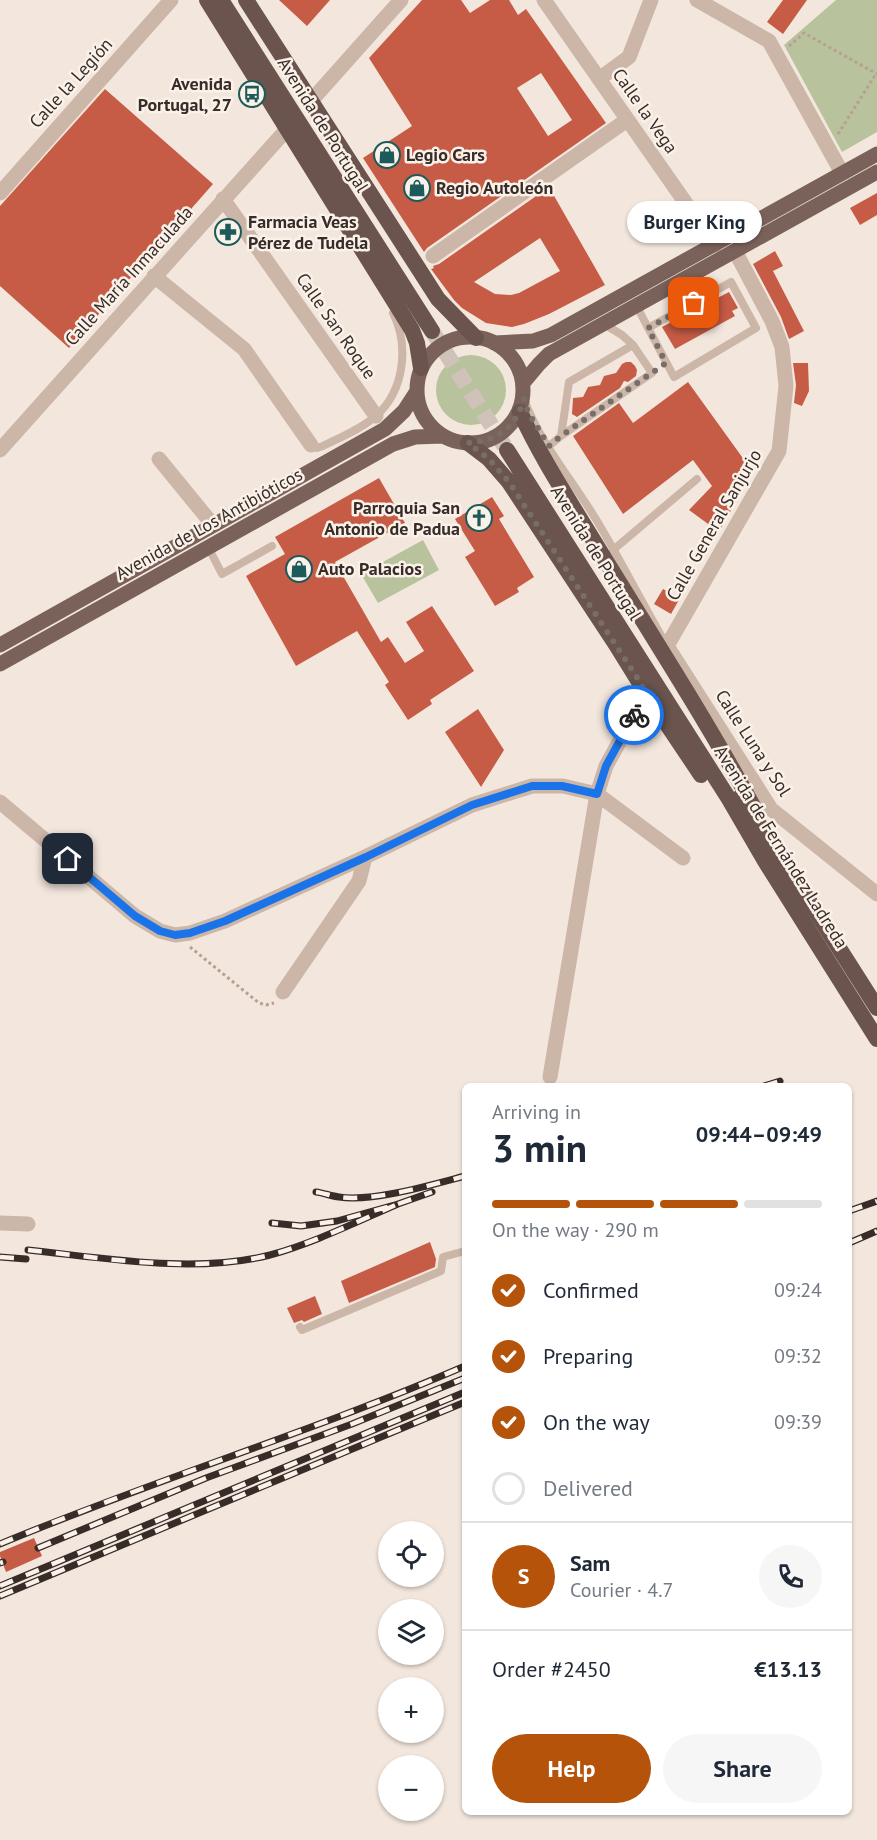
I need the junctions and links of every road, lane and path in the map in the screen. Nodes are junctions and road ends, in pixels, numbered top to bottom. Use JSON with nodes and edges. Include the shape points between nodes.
{"nodes":[{"id":1,"x":171,"y":0,"type":"edge"},
{"id":2,"x":207,"y":0,"type":"edge"},
{"id":3,"x":221,"y":0,"type":"edge"},
{"id":4,"x":234,"y":0,"type":"edge"},
{"id":5,"x":246,"y":0,"type":"edge"},
{"id":6,"x":401,"y":0,"type":"edge"},
{"id":7,"x":544,"y":0,"type":"edge"},
{"id":8,"x":651,"y":0,"type":"edge"},
{"id":9,"x":697,"y":0,"type":"edge"},
{"id":10,"x":783,"y":51,"type":"dead end"},
{"id":11,"x":877,"y":73,"type":"edge"},
{"id":12,"x":598,"y":79,"type":"junction"},
{"id":13,"x":311,"y":101,"type":"junction"},
{"id":14,"x":627,"y":120,"type":"junction"},
{"id":15,"x":288,"y":128,"type":"junction"},
{"id":16,"x":299,"y":146,"type":"junction"},
{"id":17,"x":829,"y":149,"type":"junction"},
{"id":18,"x":877,"y":154,"type":"edge"},
{"id":19,"x":877,"y":172,"type":"edge"},
{"id":20,"x":842,"y":173,"type":"junction"},
{"id":21,"x":0,"y":193,"type":"edge"},
{"id":22,"x":223,"y":199,"type":"junction"},
{"id":23,"x":715,"y":245,"type":"junction"},
{"id":24,"x":735,"y":251,"type":"junction"},
{"id":25,"x":434,"y":256,"type":"dead end"},
{"id":26,"x":154,"y":276,"type":"junction"},
{"id":27,"x":636,"y":305,"type":"junction"},
{"id":28,"x":604,"y":324,"type":"junction"},
{"id":29,"x":648,"y":328,"type":"junction"},
{"id":30,"x":476,"y":338,"type":"junction"},
{"id":31,"x":494,"y":343,"type":"junction"},
{"id":32,"x":633,"y":345,"type":"junction"},
{"id":33,"x":666,"y":363,"type":"junction"},
{"id":34,"x":421,"y":368,"type":"junction"},
{"id":35,"x":652,"y":373,"type":"junction"},
{"id":36,"x":523,"y":383,"type":"junction"},
{"id":37,"x":417,"y":391,"type":"junction"},
{"id":38,"x":522,"y":406,"type":"junction"},
{"id":39,"x":376,"y":416,"type":"junction"},
{"id":40,"x":443,"y":436,"type":"junction"},
{"id":41,"x":561,"y":436,"type":"junction"},
{"id":42,"x":468,"y":443,"type":"junction"},
{"id":43,"x":311,"y":445,"type":"joint"},
{"id":44,"x":549,"y":446,"type":"junction"},
{"id":45,"x":511,"y":448,"type":"tunnel mouth"},
{"id":46,"x":0,"y":450,"type":"edge"},
{"id":47,"x":159,"y":459,"type":"dead end"},
{"id":48,"x":697,"y":479,"type":"dead end"},
{"id":49,"x":213,"y":525,"type":"junction"},
{"id":50,"x":272,"y":546,"type":"dead end"},
{"id":51,"x":208,"y":547,"type":"junction"},
{"id":52,"x":613,"y":550,"type":"junction"},
{"id":53,"x":625,"y":572,"type":"junction"},
{"id":54,"x":631,"y":602,"type":"junction"},
{"id":55,"x":0,"y":645,"type":"edge"},
{"id":56,"x":667,"y":646,"type":"junction"},
{"id":57,"x":0,"y":664,"type":"edge"},
{"id":58,"x":654,"y":670,"type":"joint"},
{"id":59,"x":646,"y":693,"type":"junction"},
{"id":60,"x":597,"y":794,"type":"junction"},
{"id":61,"x":0,"y":802,"type":"edge"},
{"id":62,"x":771,"y":855,"type":"junction"},
{"id":63,"x":366,"y":857,"type":"junction"},
{"id":64,"x":682,"y":858,"type":"dead end"},
{"id":65,"x":877,"y":894,"type":"edge"},
{"id":66,"x":175,"y":935,"type":"junction"},
{"id":67,"x":283,"y":992,"type":"joint"},
{"id":68,"x":877,"y":1008,"type":"edge"},
{"id":69,"x":877,"y":1039,"type":"edge"},
{"id":70,"x":550,"y":1082,"type":"edge"},
{"id":71,"x":0,"y":1223,"type":"edge"},
{"id":72,"x":28,"y":1224,"type":"dead end"},
{"id":73,"x":462,"y":1252,"type":"edge"},
{"id":74,"x":300,"y":1327,"type":"dead end"}],
"edges":[{"from":1,"to":21,"type":"street","name":"Calle la Legión"},
{"from":2,"to":15,"type":"highway"},
{"from":3,"to":4,"type":"highway","name":"Avenida de Portugal","via":[[436,329]]},
{"from":5,"to":13,"type":"highway"},
{"from":6,"to":13,"type":"street"},
{"from":7,"to":12,"type":"street","name":"Calle la Vega"},
{"from":8,"to":12,"type":"street","via":[[629,57]]},
{"from":9,"to":17,"type":"street","via":[[769,41]]},
{"from":10,"to":11,"type":"path","via":[[804,33]]},
{"from":11,"to":17,"type":"path"},
{"from":12,"to":14,"type":"street","name":"Calle la Vega"},
{"from":13,"to":30,"type":"highway","via":[[438,299]]},
{"from":14,"to":23,"type":"street","name":"Calle la Vega"},
{"from":14,"to":25,"type":"street"},
{"from":15,"to":16,"type":"highway"},
{"from":15,"to":22,"type":"street","name":"Calle María Inmaculada"},
{"from":16,"to":34,"type":"highway","via":[[412,330]]},
{"from":16,"to":39,"type":"lane","via":[[302,165],[389,305],[401,334],[398,380]]},
{"from":17,"to":20,"type":"street"},
{"from":18,"to":20,"type":"main road"},
{"from":19,"to":24,"type":"main road"},
{"from":20,"to":23,"type":"main road"},
{"from":22,"to":26,"type":"street","name":"Calle María Inmaculada"},
{"from":22,"to":39,"type":"street","name":"Calle San Roque"},
{"from":23,"to":31,"type":"main road","via":[[551,335],[533,341]]},
{"from":24,"to":27,"type":"main road"},
{"from":24,"to":56,"type":"street","name":"Calle General Sanjurjo","via":[[782,347],[786,386],[779,452]]},
{"from":26,"to":43,"type":"street","via":[[244,349]]},
{"from":26,"to":46,"type":"street","name":"Calle María Inmaculada"},
{"from":27,"to":28,"type":"main road"},
{"from":27,"to":29,"type":"lane"},
{"from":28,"to":32,"type":"lane"},
{"from":28,"to":36,"type":"main road","via":[[549,354]]},
{"from":29,"to":33,"type":"lane"},
{"from":29,"to":33,"type":"lane","via":[[731,282],[756,328],[674,377]]},
{"from":30,"to":31,"type":"main road"},
{"from":30,"to":34,"type":"main road","via":[[450,341],[438,348]]},
{"from":31,"to":36,"type":"main road","via":[[512,358]]},
{"from":32,"to":35,"type":"lane"},
{"from":32,"to":41,"type":"lane","via":[[569,382]]},
{"from":33,"to":35,"type":"lane"},
{"from":34,"to":37,"type":"main road"},
{"from":35,"to":41,"type":"lane"},
{"from":36,"to":38,"type":"main road"},
{"from":37,"to":40,"type":"main road","via":[[424,417]]},
{"from":37,"to":49,"type":"main road","name":"Avenida de Los Antibióticos","via":[[385,429]]},
{"from":38,"to":42,"type":"main road","via":[[515,421],[502,433]]},
{"from":38,"to":44,"type":"lane"},
{"from":38,"to":54,"type":"highway","via":[[539,451]]},
{"from":39,"to":43,"type":"lane","via":[[323,446]]},
{"from":40,"to":42,"type":"main road"},
{"from":40,"to":51,"type":"main road","name":"Avenida de Los Antibióticos","via":[[415,437],[393,444]]},
{"from":41,"to":44,"type":"lane"},
{"from":42,"to":59,"type":"highway","via":[[509,482]]},
{"from":44,"to":52,"type":"lane"},
{"from":45,"to":58,"type":"highway","name":"Avenida de Portugal"},
{"from":47,"to":49,"type":"street"},
{"from":48,"to":52,"type":"lane"},
{"from":49,"to":55,"type":"main road","name":"Avenida de Los Antibióticos"},
{"from":50,"to":51,"type":"lane","via":[[222,574]]},
{"from":51,"to":57,"type":"main road","name":"Avenida de Los Antibióticos"},
{"from":52,"to":53,"type":"lane"},
{"from":53,"to":54,"type":"lane"},
{"from":53,"to":56,"type":"lane"},
{"from":54,"to":62,"type":"highway","via":[[719,743]]},
{"from":56,"to":65,"type":"street","name":"Calle Luna y Sol","via":[[771,809]]},
{"from":58,"to":62,"type":"highway","name":"Avenida de Fernández Ladreda","via":[[748,809]]},
{"from":59,"to":60,"type":"street","via":[[606,766]]},
{"from":59,"to":62,"type":"highway","via":[[715,795]]},
{"from":60,"to":63,"type":"street","via":[[562,786],[532,786],[472,805]]},
{"from":60,"to":64,"type":"street"},
{"from":60,"to":70,"type":"street"},
{"from":61,"to":66,"type":"street","via":[[135,916]]},
{"from":62,"to":68,"type":"highway","name":"Avenida de Fernández Ladreda"},
{"from":62,"to":69,"type":"highway","name":"Avenida de Fernández Ladreda"},
{"from":63,"to":66,"type":"street","via":[[225,921]]},
{"from":63,"to":67,"type":"street","via":[[359,881]]},
{"from":66,"to":67,"type":"path","via":[[260,1003],[273,1004]]},
{"from":71,"to":72,"type":"street"},
{"from":73,"to":74,"type":"lane","via":[[443,1257],[441,1271],[302,1330]]}]}
